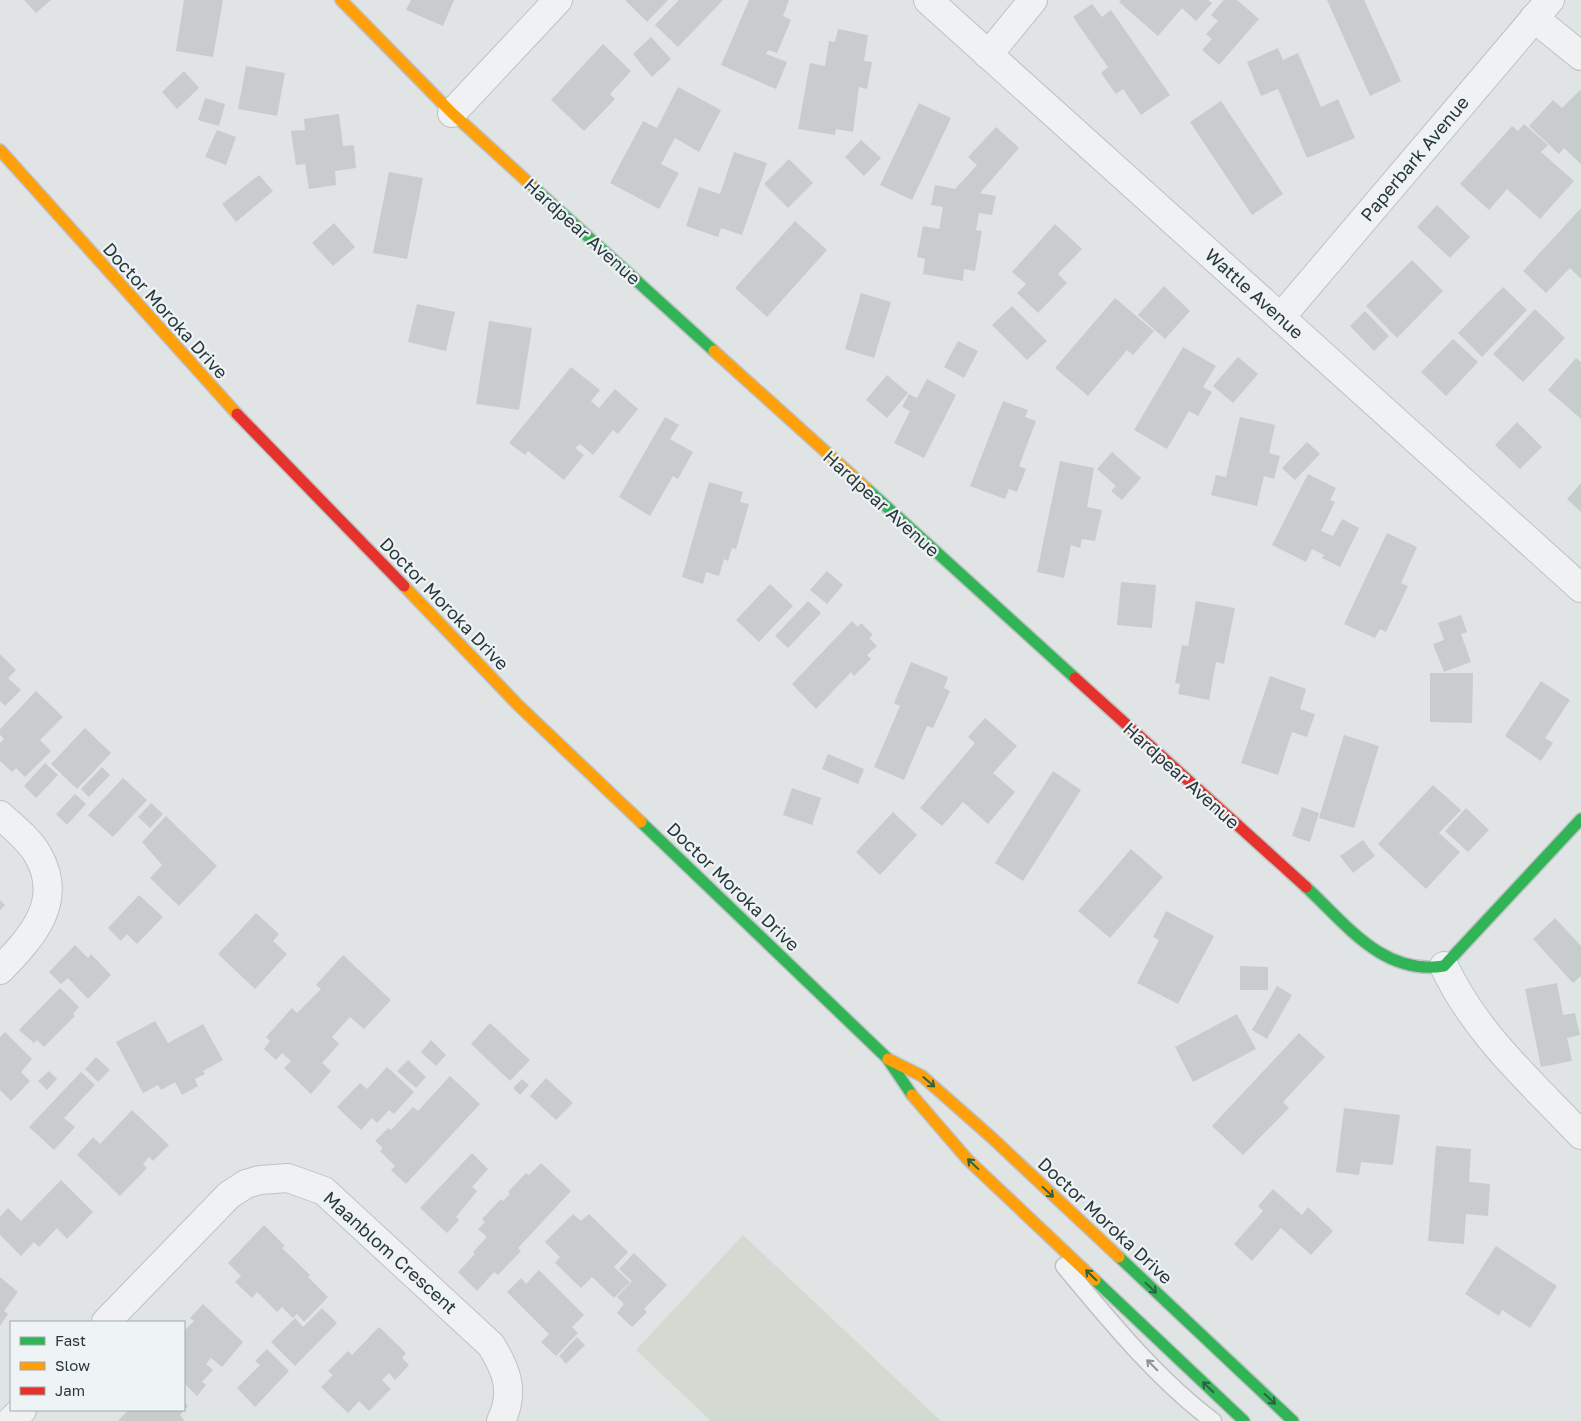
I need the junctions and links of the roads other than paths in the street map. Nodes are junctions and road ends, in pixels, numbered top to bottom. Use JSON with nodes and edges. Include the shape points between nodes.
{"nodes":[{"id":1,"x":341,"y":0,"type":"edge"},
{"id":2,"x":558,"y":0,"type":"edge"},
{"id":3,"x":928,"y":0,"type":"edge"},
{"id":4,"x":1033,"y":0,"type":"edge"},
{"id":5,"x":1542,"y":9,"type":"edge"},
{"id":6,"x":988,"y":55,"type":"junction"},
{"id":7,"x":1581,"y":56,"type":"edge"},
{"id":8,"x":452,"y":113,"type":"junction"},
{"id":9,"x":0,"y":150,"type":"edge"},
{"id":10,"x":1281,"y":317,"type":"junction"},
{"id":11,"x":1581,"y":588,"type":"edge"},
{"id":12,"x":0,"y":815,"type":"edge"},
{"id":13,"x":1581,"y":819,"type":"edge"},
{"id":14,"x":1444,"y":966,"type":"junction"},
{"id":15,"x":0,"y":970,"type":"edge"},
{"id":16,"x":887,"y":1058,"type":"junction"},
{"id":17,"x":1581,"y":1135,"type":"edge"},
{"id":18,"x":1033,"y":1220,"type":"junction"},
{"id":19,"x":107,"y":1321,"type":"edge"},
{"id":20,"x":21,"y":1411,"type":"edge"},
{"id":21,"x":11,"y":1421,"type":"edge"},
{"id":22,"x":501,"y":1421,"type":"edge"},
{"id":23,"x":1213,"y":1421,"type":"edge"},
{"id":24,"x":1244,"y":1421,"type":"edge"},
{"id":25,"x":1292,"y":1421,"type":"edge"}],
"edges":[{"from":1,"to":8,"type":"main road","name":"Hardpear Avenue"},
{"from":2,"to":8,"type":"street"},
{"from":3,"to":6,"type":"street","name":"Wattle Avenue"},
{"from":4,"to":6,"type":"street"},
{"from":5,"to":7,"type":"street"},
{"from":5,"to":10,"type":"street","name":"Paperbark Avenue"},
{"from":6,"to":10,"type":"street","name":"Wattle Avenue"},
{"from":8,"to":14,"type":"main road","name":"Hardpear Avenue","via":[[1361,940],[1392,962],[1429,969]]},
{"from":9,"to":16,"type":"main road","name":"Doctor Moroka Drive","via":[[214,390],[511,698]]},
{"from":10,"to":11,"type":"street","name":"Wattle Avenue"},
{"from":12,"to":15,"type":"street","via":[[37,853],[48,893],[41,919],[29,940]]},
{"from":13,"to":14,"type":"main road"},
{"from":14,"to":17,"type":"street","via":[[1458,995],[1486,1034]]},
{"from":18,"to":16,"type":"main road","name":"Doctor Moroka Drive","one_way":true,"via":[[968,1160],[935,1124]]},
{"from":16,"to":25,"type":"main road","name":"Doctor Moroka Drive","one_way":true,"via":[[922,1076],[992,1137]]},
{"from":23,"to":18,"type":"lane","one_way":true,"via":[[1124,1335],[1057,1257]]},
{"from":24,"to":18,"type":"main road","name":"Doctor Moroka Drive","one_way":true},
{"from":19,"to":22,"type":"street","name":"Maanblom Crescent","via":[[229,1195],[246,1184],[288,1178],[324,1191],[491,1345],[503,1364],[508,1387],[507,1407]]},
{"from":20,"to":21,"type":"street"}]}
